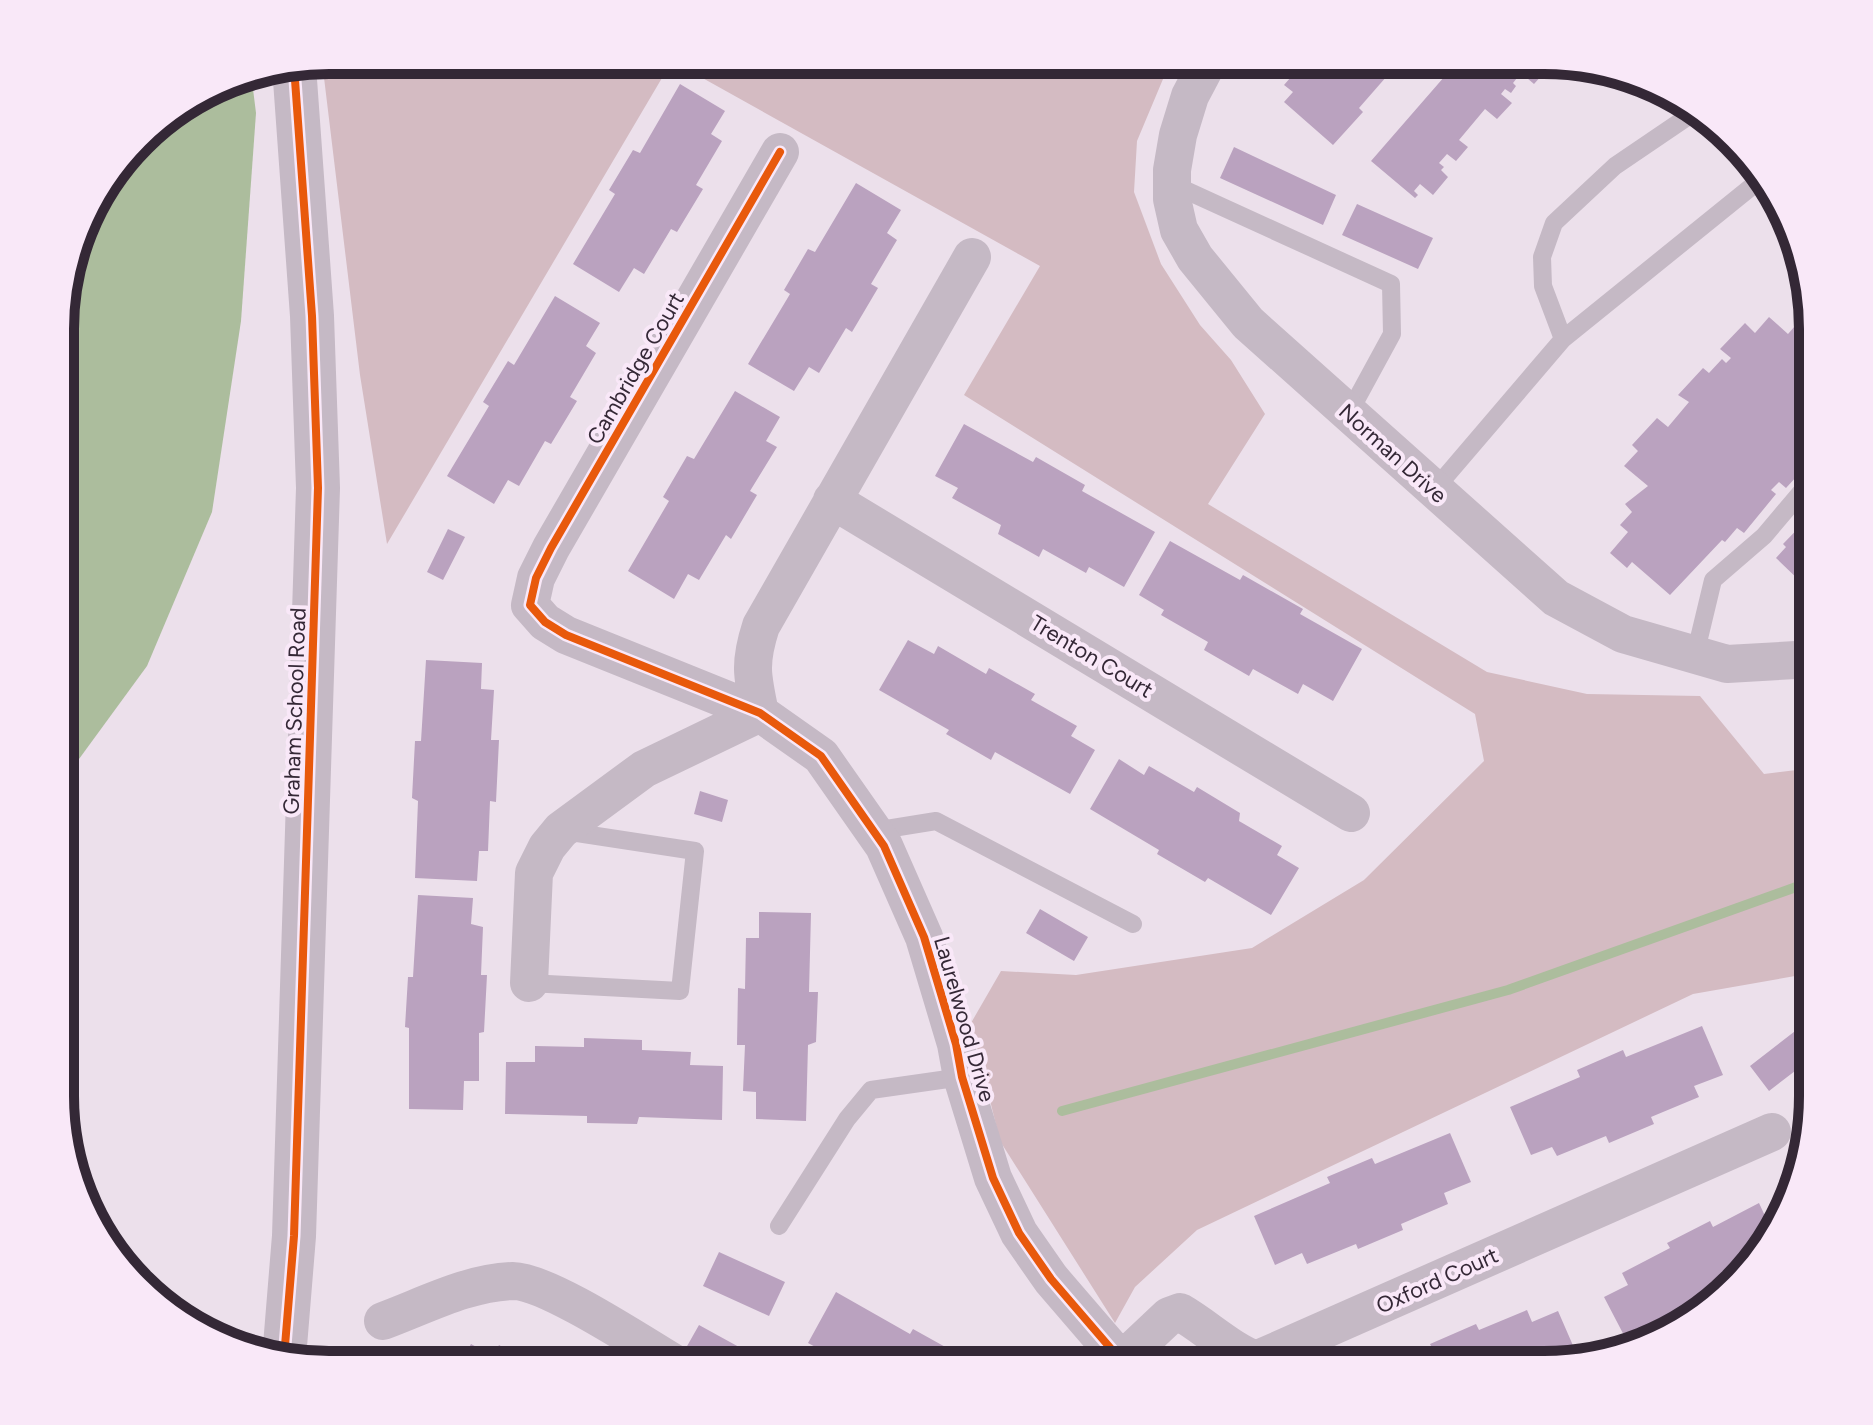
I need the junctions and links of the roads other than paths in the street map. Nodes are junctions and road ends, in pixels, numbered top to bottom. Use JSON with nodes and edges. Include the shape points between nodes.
{"nodes":[{"id":1,"x":1201,"y":75,"type":"edge"},
{"id":2,"x":295,"y":76,"type":"edge"},
{"id":3,"x":1686,"y":118,"type":"edge"},
{"id":4,"x":780,"y":152,"type":"dead end"},
{"id":5,"x":1172,"y":184,"type":"junction"},
{"id":6,"x":1754,"y":185,"type":"edge"},
{"id":7,"x":972,"y":257,"type":"dead end"},
{"id":8,"x":1563,"y":339,"type":"junction"},
{"id":9,"x":1349,"y":413,"type":"junction"},
{"id":10,"x":1434,"y":490,"type":"junction"},
{"id":11,"x":1799,"y":495,"type":"edge"},
{"id":12,"x":832,"y":500,"type":"junction"},
{"id":13,"x":530,"y":605,"type":"joint"},
{"id":14,"x":1695,"y":655,"type":"junction"},
{"id":15,"x":1799,"y":660,"type":"edge"},
{"id":16,"x":760,"y":713,"type":"junction"},
{"id":17,"x":1351,"y":813,"type":"dead end"},
{"id":18,"x":561,"y":830,"type":"junction"},
{"id":19,"x":874,"y":831,"type":"junction"},
{"id":20,"x":1133,"y":924,"type":"dead end"},
{"id":21,"x":529,"y":983,"type":"joint"},
{"id":22,"x":962,"y":1077,"type":"junction"},
{"id":23,"x":1772,"y":1132,"type":"dead end"},
{"id":24,"x":779,"y":1226,"type":"dead end"},
{"id":25,"x":383,"y":1321,"type":"dead end"},
{"id":26,"x":285,"y":1347,"type":"edge"},
{"id":27,"x":651,"y":1350,"type":"edge"},
{"id":28,"x":1110,"y":1351,"type":"edge"},
{"id":29,"x":1134,"y":1351,"type":"edge"},
{"id":30,"x":1235,"y":1351,"type":"edge"},
{"id":31,"x":1277,"y":1351,"type":"edge"}],
"edges":[{"from":1,"to":5,"type":"street","name":"Norman Drive","via":[[1178,135]]},
{"from":2,"to":26,"type":"street","name":"Graham School Road","via":[[318,488],[294,1236]]},
{"from":3,"to":8,"type":"lane","via":[[1615,166],[1554,223],[1542,257],[1543,286]]},
{"from":4,"to":13,"type":"street","name":"Cambridge Court","via":[[551,548]]},
{"from":5,"to":9,"type":"street","name":"Norman Drive","via":[[1179,230],[1195,258],[1248,323]]},
{"from":5,"to":9,"type":"lane","via":[[1391,284],[1392,334]]},
{"from":6,"to":8,"type":"lane"},
{"from":7,"to":12,"type":"street"},
{"from":8,"to":10,"type":"lane"},
{"from":9,"to":10,"type":"street","name":"Norman Drive"},
{"from":10,"to":14,"type":"street","name":"Norman Drive","via":[[1556,598],[1623,634]]},
{"from":11,"to":14,"type":"lane","via":[[1764,536],[1713,580]]},
{"from":12,"to":16,"type":"street","via":[[761,626],[752,655]]},
{"from":12,"to":17,"type":"street","name":"Trenton Court"},
{"from":13,"to":16,"type":"street","name":"Laurelwood Drive","via":[[566,635]]},
{"from":14,"to":15,"type":"street","name":"Norman Drive","via":[[1727,664]]},
{"from":16,"to":18,"type":"street","via":[[644,769]]},
{"from":16,"to":19,"type":"street","name":"Laurelwood Drive","via":[[821,756]]},
{"from":18,"to":21,"type":"street","via":[[534,873]]},
{"from":18,"to":21,"type":"lane","via":[[695,851],[680,991]]},
{"from":19,"to":20,"type":"lane","via":[[936,821]]},
{"from":19,"to":22,"type":"street","name":"Laurelwood Drive","via":[[924,937]]},
{"from":22,"to":24,"type":"lane","via":[[871,1090]]},
{"from":22,"to":28,"type":"street","name":"Laurelwood Drive","via":[[993,1178],[1019,1233]]},
{"from":23,"to":31,"type":"street","name":"Oxford Court"},
{"from":25,"to":27,"type":"street","via":[[463,1292],[516,1281],[547,1290]]},
{"from":29,"to":30,"type":"street","name":"Oxford Court","via":[[1169,1316],[1180,1312]]}]}
